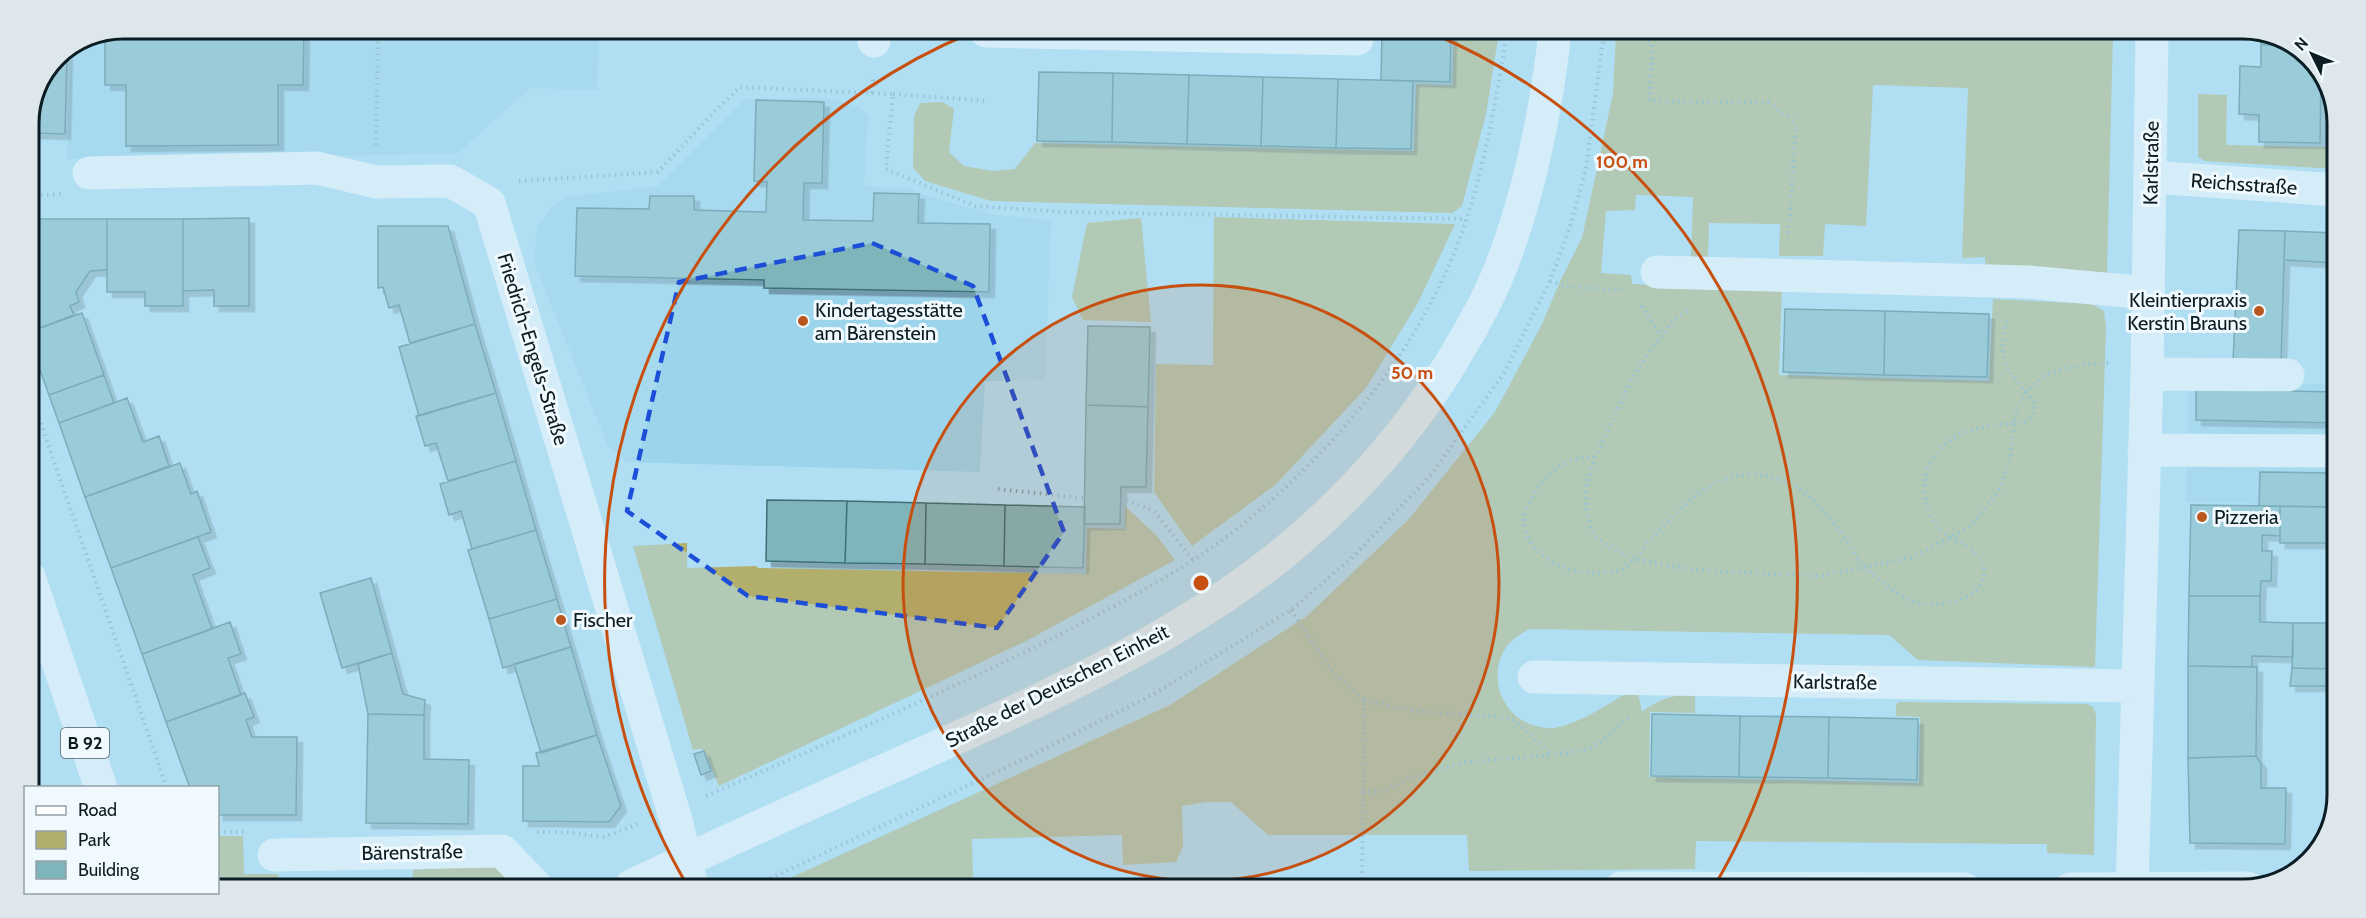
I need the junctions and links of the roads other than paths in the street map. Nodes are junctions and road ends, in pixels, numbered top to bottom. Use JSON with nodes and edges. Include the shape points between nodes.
{"nodes":[{"id":1,"x":1554,"y":39,"type":"edge"},
{"id":2,"x":2152,"y":39,"type":"edge"},
{"id":3,"x":89,"y":173,"type":"dead end"},
{"id":4,"x":2151,"y":177,"type":"junction"},
{"id":5,"x":2327,"y":189,"type":"edge"},
{"id":6,"x":1657,"y":273,"type":"dead end"},
{"id":7,"x":2148,"y":293,"type":"junction"},
{"id":8,"x":2147,"y":374,"type":"junction"},
{"id":9,"x":2288,"y":375,"type":"dead end"},
{"id":10,"x":2144,"y":450,"type":"junction"},
{"id":11,"x":2327,"y":451,"type":"edge"},
{"id":12,"x":39,"y":607,"type":"edge"},
{"id":13,"x":1534,"y":677,"type":"dead end"},
{"id":14,"x":2137,"y":686,"type":"junction"},
{"id":15,"x":99,"y":786,"type":"edge"},
{"id":16,"x":274,"y":855,"type":"dead end"},
{"id":17,"x":689,"y":872,"type":"edge"},
{"id":18,"x":529,"y":879,"type":"edge"},
{"id":19,"x":660,"y":879,"type":"edge"},
{"id":20,"x":2132,"y":879,"type":"edge"}],
"edges":[{"from":1,"to":17,"type":"street","name":"Straße der Deutschen Einheit","via":[[1545,107],[1528,182],[1500,268],[1466,338],[1429,397],[1343,500],[1293,546],[1236,588],[1150,642]]},
{"from":2,"to":4,"type":"street","name":"Karlstraße"},
{"from":3,"to":17,"type":"street","name":"Friedrich-Engels-Straße","via":[[317,168],[376,182],[450,181],[489,203]]},
{"from":4,"to":5,"type":"street","name":"Reichsstraße"},
{"from":4,"to":7,"type":"street","name":"Karlstraße"},
{"from":6,"to":7,"type":"street","via":[[2028,282]]},
{"from":7,"to":8,"type":"street","name":"Karlstraße"},
{"from":8,"to":9,"type":"street"},
{"from":8,"to":10,"type":"street","name":"Karlstraße"},
{"from":10,"to":11,"type":"street"},
{"from":10,"to":14,"type":"street","name":"Karlstraße"},
{"from":12,"to":15,"type":"street","number":"B 92"},
{"from":13,"to":14,"type":"street","name":"Karlstraße"},
{"from":14,"to":20,"type":"street","name":"Karlstraße"},
{"from":16,"to":18,"type":"street","name":"Bärenstraße","via":[[502,851]]},
{"from":17,"to":19,"type":"street","name":"Straße der Deutschen Einheit"}]}
